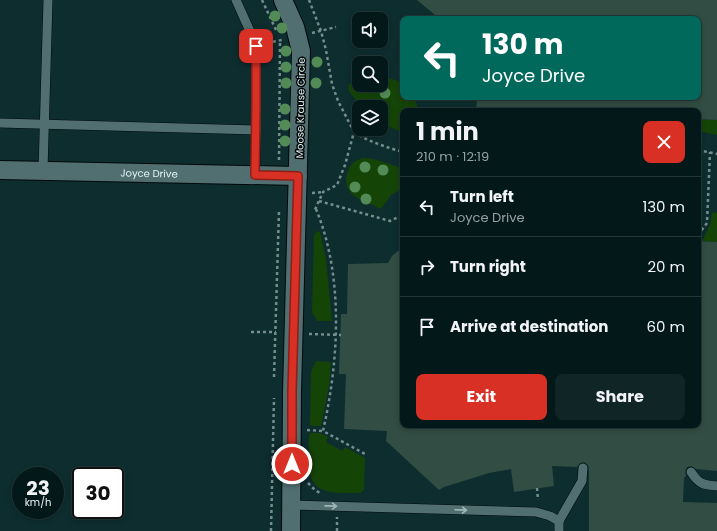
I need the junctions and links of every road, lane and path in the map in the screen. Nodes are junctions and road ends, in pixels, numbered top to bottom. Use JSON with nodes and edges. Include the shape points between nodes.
{"nodes":[{"id":1,"x":48,"y":0,"type":"edge"},
{"id":2,"x":236,"y":0,"type":"edge"},
{"id":3,"x":262,"y":0,"type":"edge"},
{"id":4,"x":283,"y":0,"type":"edge"},
{"id":5,"x":309,"y":0,"type":"edge"},
{"id":6,"x":336,"y":27,"type":"dead end"},
{"id":7,"x":321,"y":31,"type":"junction"},
{"id":8,"x":308,"y":34,"type":"dead end"},
{"id":9,"x":285,"y":39,"type":"dead end"},
{"id":10,"x":280,"y":40,"type":"junction"},
{"id":11,"x":264,"y":44,"type":"dead end"},
{"id":12,"x":0,"y":123,"type":"edge"},
{"id":13,"x":45,"y":124,"type":"junction"},
{"id":14,"x":352,"y":128,"type":"edge"},
{"id":15,"x":256,"y":130,"type":"junction"},
{"id":16,"x":353,"y":136,"type":"edge"},
{"id":17,"x":359,"y":136,"type":"edge"},
{"id":18,"x":701,"y":150,"type":"edge"},
{"id":19,"x":400,"y":151,"type":"edge"},
{"id":20,"x":710,"y":152,"type":"junction"},
{"id":21,"x":717,"y":154,"type":"edge"},
{"id":22,"x":279,"y":164,"type":"dead end"},
{"id":23,"x":0,"y":170,"type":"edge"},
{"id":24,"x":43,"y":170,"type":"junction"},
{"id":25,"x":255,"y":175,"type":"junction"},
{"id":26,"x":298,"y":176,"type":"junction"},
{"id":27,"x":319,"y":202,"type":"junction"},
{"id":28,"x":400,"y":216,"type":"edge"},
{"id":29,"x":701,"y":231,"type":"edge"},
{"id":30,"x":251,"y":332,"type":"dead end"},
{"id":31,"x":280,"y":333,"type":"dead end"},
{"id":32,"x":306,"y":334,"type":"dead end"},
{"id":33,"x":336,"y":335,"type":"junction"},
{"id":34,"x":341,"y":335,"type":"dead end"},
{"id":35,"x":365,"y":454,"type":"dead end"},
{"id":36,"x":582,"y":468,"type":"dead end"},
{"id":37,"x":691,"y":472,"type":"dead end"},
{"id":38,"x":306,"y":477,"type":"dead end"},
{"id":39,"x":717,"y":486,"type":"edge"},
{"id":40,"x":537,"y":488,"type":"dead end"},
{"id":41,"x":292,"y":505,"type":"junction"},
{"id":42,"x":337,"y":506,"type":"junction"},
{"id":43,"x":538,"y":507,"type":"dead end"},
{"id":44,"x":559,"y":521,"type":"junction"},
{"id":45,"x":291,"y":531,"type":"edge"},
{"id":46,"x":337,"y":531,"type":"edge"},
{"id":47,"x":559,"y":531,"type":"edge"}],
"edges":[{"from":1,"to":13,"type":"lane"},
{"from":2,"to":15,"type":"lane","via":[[256,46]]},
{"from":3,"to":10,"type":"path"},
{"from":4,"to":26,"type":"street","name":"Moose Krause Circle","via":[[295,27],[301,51]]},
{"from":5,"to":7,"type":"path"},
{"from":6,"to":7,"type":"path"},
{"from":7,"to":8,"type":"path"},
{"from":7,"to":14,"type":"path","via":[[332,84]]},
{"from":9,"to":10,"type":"path"},
{"from":10,"to":11,"type":"path"},
{"from":10,"to":22,"type":"path"},
{"from":12,"to":13,"type":"lane"},
{"from":13,"to":15,"type":"lane"},
{"from":13,"to":24,"type":"lane"},
{"from":15,"to":25,"type":"lane"},
{"from":16,"to":27,"type":"path","via":[[346,165],[337,185],[323,192]]},
{"from":17,"to":19,"type":"path"},
{"from":18,"to":20,"type":"path"},
{"from":20,"to":21,"type":"path"},
{"from":20,"to":29,"type":"path","via":[[707,223]]},
{"from":23,"to":24,"type":"street","name":"Joyce Drive"},
{"from":24,"to":25,"type":"street","name":"Joyce Drive"},
{"from":25,"to":26,"type":"street","name":"Joyce Drive"},
{"from":26,"to":41,"type":"street","name":"Moose Krause Circle","via":[[292,392]]},
{"from":27,"to":28,"type":"path","via":[[390,221]]},
{"from":27,"to":33,"type":"path","via":[[316,208],[324,228],[331,265],[336,306]]},
{"from":30,"to":31,"type":"path"},
{"from":32,"to":33,"type":"path"},
{"from":33,"to":34,"type":"path"},
{"from":33,"to":35,"type":"path","via":[[331,399],[324,431]]},
{"from":36,"to":44,"type":"lane","via":[[582,481]]},
{"from":37,"to":39,"type":"lane","via":[[697,481]]},
{"from":38,"to":42,"type":"path","via":[[315,490],[325,496],[338,497]]},
{"from":40,"to":43,"type":"path"},
{"from":41,"to":42,"type":"lane","one_way":true},
{"from":41,"to":45,"type":"street","name":"Moose Krause Circle"},
{"from":42,"to":44,"type":"lane","one_way":true,"via":[[536,512]]},
{"from":42,"to":46,"type":"path"},
{"from":44,"to":47,"type":"lane"}]}
